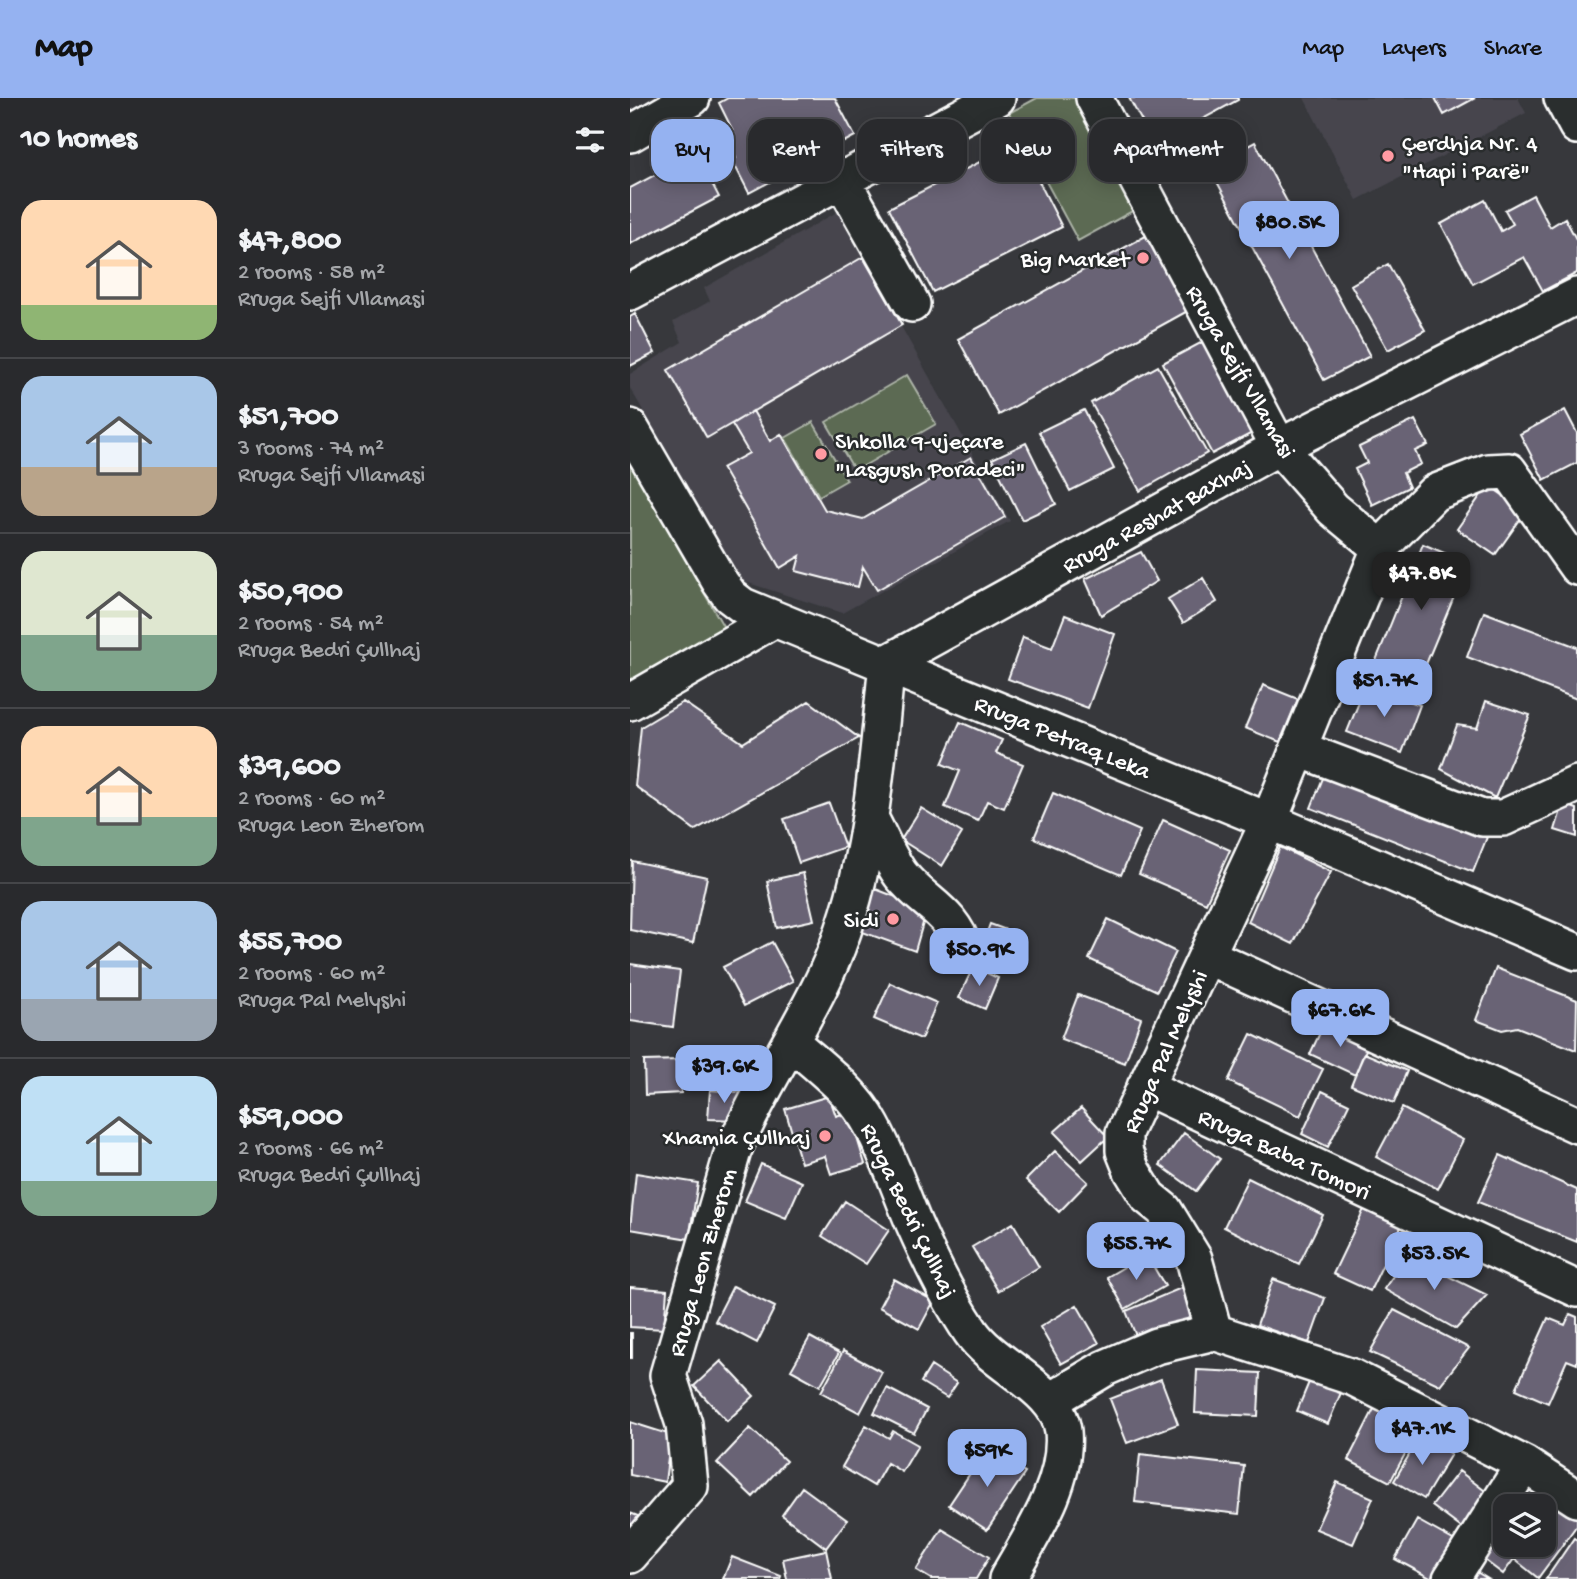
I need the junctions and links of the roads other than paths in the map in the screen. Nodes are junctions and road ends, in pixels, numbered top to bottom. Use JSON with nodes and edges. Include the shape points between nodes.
{"nodes":[{"id":1,"x":692,"y":98,"type":"edge"},
{"id":2,"x":997,"y":98,"type":"edge"},
{"id":3,"x":1094,"y":98,"type":"edge"},
{"id":4,"x":1562,"y":98,"type":"edge"},
{"id":5,"x":941,"y":111,"type":"edge"},
{"id":6,"x":1577,"y":126,"type":"edge"},
{"id":7,"x":630,"y":134,"type":"edge"},
{"id":8,"x":843,"y":179,"type":"edge"},
{"id":9,"x":838,"y":182,"type":"edge"},
{"id":10,"x":843,"y":182,"type":"edge"},
{"id":11,"x":630,"y":292,"type":"edge"},
{"id":12,"x":1577,"y":296,"type":"edge"},
{"id":13,"x":912,"y":304,"type":"dead end"},
{"id":14,"x":630,"y":427,"type":"edge"},
{"id":15,"x":1279,"y":447,"type":"junction"},
{"id":16,"x":1380,"y":548,"type":"junction"},
{"id":17,"x":1577,"y":567,"type":"edge"},
{"id":18,"x":773,"y":620,"type":"junction"},
{"id":19,"x":887,"y":663,"type":"junction"},
{"id":20,"x":630,"y":702,"type":"edge"},
{"id":21,"x":1299,"y":749,"type":"junction"},
{"id":22,"x":1577,"y":784,"type":"edge"},
{"id":23,"x":870,"y":817,"type":"junction"},
{"id":24,"x":1269,"y":821,"type":"junction"},
{"id":25,"x":1577,"y":952,"type":"edge"},
{"id":26,"x":966,"y":953,"type":"dead end"},
{"id":27,"x":1207,"y":956,"type":"junction"},
{"id":28,"x":791,"y":1042,"type":"junction"},
{"id":29,"x":1145,"y":1087,"type":"junction"},
{"id":30,"x":1577,"y":1125,"type":"edge"},
{"id":31,"x":1577,"y":1289,"type":"edge"},
{"id":32,"x":1214,"y":1332,"type":"junction"},
{"id":33,"x":1050,"y":1401,"type":"junction"},
{"id":34,"x":1524,"y":1464,"type":"junction"},
{"id":35,"x":1577,"y":1499,"type":"edge"},
{"id":36,"x":630,"y":1555,"type":"edge"},
{"id":37,"x":1007,"y":1579,"type":"edge"},
{"id":38,"x":1451,"y":1579,"type":"edge"}],
"edges":[{"from":1,"to":7,"type":"street"},
{"from":2,"to":5,"type":"street"},
{"from":3,"to":15,"type":"street","name":"Rruga Sejfi Vllamasi"},
{"from":4,"to":6,"type":"street"},
{"from":5,"to":8,"type":"street"},
{"from":9,"to":11,"type":"street"},
{"from":10,"to":13,"type":"street"},
{"from":12,"to":15,"type":"street","name":"Rruga Reshat Baxhaj"},
{"from":14,"to":18,"type":"street","name":"Rruga Petraq Leka","via":[[730,596]]},
{"from":15,"to":16,"type":"street","name":"Rruga Sejfi Vllamasi","via":[[1333,509]]},
{"from":15,"to":19,"type":"street","name":"Rruga Reshat Baxhaj"},
{"from":16,"to":17,"type":"street","via":[[1434,493],[1488,472],[1508,471]]},
{"from":16,"to":21,"type":"street"},
{"from":18,"to":19,"type":"street","name":"Rruga Petraq Leka"},
{"from":18,"to":20,"type":"street"},
{"from":19,"to":23,"type":"street"},
{"from":19,"to":24,"type":"street","name":"Rruga Petraq Leka"},
{"from":21,"to":22,"type":"street","via":[[1482,818],[1503,818]]},
{"from":21,"to":24,"type":"street"},
{"from":23,"to":26,"type":"street","via":[[902,875],[948,919]]},
{"from":23,"to":28,"type":"street","via":[[859,880],[844,928]]},
{"from":24,"to":25,"type":"street","name":"Rruga Petraq Leka"},
{"from":24,"to":27,"type":"street","name":"Rruga Pal Melyshi"},
{"from":27,"to":29,"type":"street","name":"Rruga Pal Melyshi"},
{"from":27,"to":30,"type":"street"},
{"from":28,"to":33,"type":"street","name":"Rruga Bedri Çullhaj","via":[[848,1093],[872,1124],[915,1227],[971,1332],[987,1352]]},
{"from":28,"to":36,"type":"street","name":"Rruga Leon Zherom","via":[[746,1119],[733,1151],[668,1375],[684,1424],[690,1486]]},
{"from":29,"to":31,"type":"street","name":"Rruga Baba Tomori"},
{"from":29,"to":32,"type":"street","name":"Rruga Pal Melyshi","via":[[1124,1133],[1124,1151],[1148,1197],[1164,1210],[1194,1259]]},
{"from":32,"to":33,"type":"street","via":[[1156,1346],[1105,1368]]},
{"from":32,"to":34,"type":"street","via":[[1352,1377]]},
{"from":33,"to":37,"type":"street","via":[[1063,1432],[1056,1484]]},
{"from":34,"to":35,"type":"street"},
{"from":34,"to":38,"type":"street"}]}
